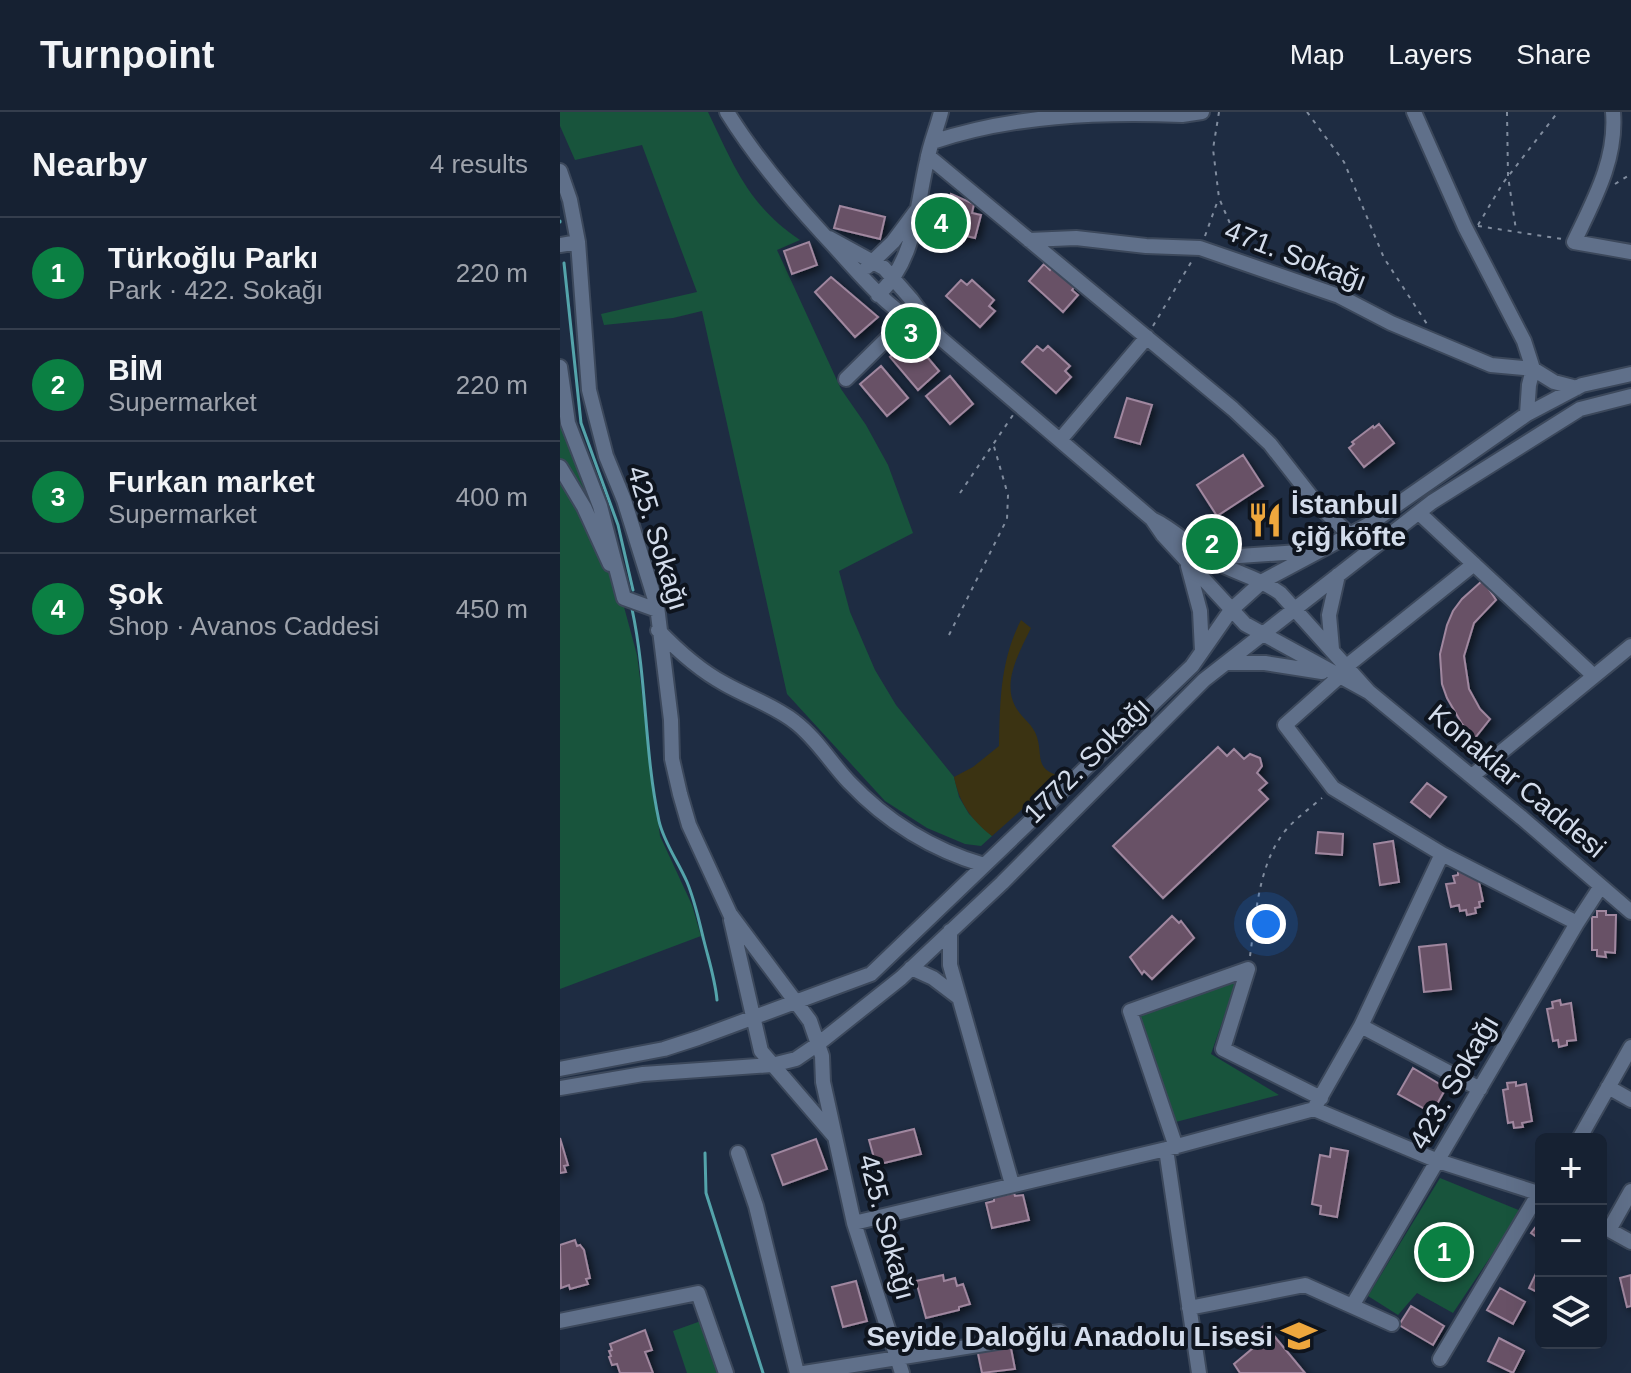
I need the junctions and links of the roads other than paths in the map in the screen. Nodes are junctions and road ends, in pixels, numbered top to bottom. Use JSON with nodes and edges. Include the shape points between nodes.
{"nodes":[{"id":1,"x":727,"y":112,"type":"edge"},
{"id":2,"x":941,"y":112,"type":"edge"},
{"id":3,"x":1202,"y":112,"type":"edge"},
{"id":4,"x":1414,"y":112,"type":"edge"},
{"id":5,"x":1613,"y":112,"type":"edge"},
{"id":6,"x":930,"y":149,"type":"junction"},
{"id":7,"x":560,"y":171,"type":"edge"},
{"id":8,"x":916,"y":211,"type":"junction"},
{"id":9,"x":825,"y":236,"type":"junction"},
{"id":10,"x":1029,"y":240,"type":"junction"},
{"id":11,"x":578,"y":242,"type":"junction"},
{"id":12,"x":560,"y":245,"type":"edge"},
{"id":13,"x":1631,"y":252,"type":"edge"},
{"id":14,"x":873,"y":260,"type":"junction"},
{"id":15,"x":859,"y":275,"type":"junction"},
{"id":16,"x":894,"y":279,"type":"junction"},
{"id":17,"x":878,"y":295,"type":"junction"},
{"id":18,"x":907,"y":319,"type":"junction"},
{"id":19,"x":938,"y":336,"type":"junction"},
{"id":20,"x":1147,"y":337,"type":"junction"},
{"id":21,"x":560,"y":367,"type":"edge"},
{"id":22,"x":1533,"y":369,"type":"junction"},
{"id":23,"x":1631,"y":374,"type":"edge"},
{"id":24,"x":846,"y":379,"type":"dead end"},
{"id":25,"x":1577,"y":388,"type":"junction"},
{"id":26,"x":1631,"y":396,"type":"edge"},
{"id":27,"x":1527,"y":414,"type":"junction"},
{"id":28,"x":1060,"y":440,"type":"junction"},
{"id":29,"x":560,"y":467,"type":"edge"},
{"id":30,"x":1419,"y":513,"type":"junction"},
{"id":31,"x":1152,"y":519,"type":"junction"},
{"id":32,"x":1350,"y":535,"type":"junction"},
{"id":33,"x":1322,"y":550,"type":"junction"},
{"id":34,"x":1209,"y":558,"type":"junction"},
{"id":35,"x":1186,"y":561,"type":"junction"},
{"id":36,"x":1474,"y":564,"type":"junction"},
{"id":37,"x":1338,"y":575,"type":"junction"},
{"id":38,"x":1263,"y":581,"type":"junction"},
{"id":39,"x":624,"y":598,"type":"junction"},
{"id":40,"x":1296,"y":609,"type":"junction"},
{"id":41,"x":657,"y":610,"type":"junction"},
{"id":42,"x":1231,"y":610,"type":"junction"},
{"id":43,"x":658,"y":630,"type":"junction"},
{"id":44,"x":1264,"y":636,"type":"junction"},
{"id":45,"x":1631,"y":646,"type":"edge"},
{"id":46,"x":1332,"y":649,"type":"junction"},
{"id":47,"x":1202,"y":654,"type":"junction"},
{"id":48,"x":1227,"y":663,"type":"junction"},
{"id":49,"x":1340,"y":671,"type":"junction"},
{"id":50,"x":1594,"y":676,"type":"junction"},
{"id":51,"x":1472,"y":776,"type":"junction"},
{"id":52,"x":1442,"y":854,"type":"junction"},
{"id":53,"x":984,"y":865,"type":"junction"},
{"id":54,"x":1601,"y":886,"type":"junction"},
{"id":55,"x":1631,"y":912,"type":"edge"},
{"id":56,"x":730,"y":914,"type":"junction"},
{"id":57,"x":1577,"y":923,"type":"junction"},
{"id":58,"x":950,"y":931,"type":"junction"},
{"id":59,"x":911,"y":968,"type":"junction"},
{"id":60,"x":958,"y":998,"type":"junction"},
{"id":61,"x":797,"y":1002,"type":"junction"},
{"id":62,"x":752,"y":1017,"type":"junction"},
{"id":63,"x":1361,"y":1026,"type":"junction"},
{"id":64,"x":818,"y":1044,"type":"junction"},
{"id":65,"x":1631,"y":1047,"type":"edge"},
{"id":66,"x":772,"y":1065,"type":"junction"},
{"id":67,"x":560,"y":1069,"type":"edge"},
{"id":68,"x":1608,"y":1087,"type":"junction"},
{"id":69,"x":560,"y":1088,"type":"edge"},
{"id":70,"x":1480,"y":1089,"type":"junction"},
{"id":71,"x":1631,"y":1100,"type":"edge"},
{"id":72,"x":1318,"y":1103,"type":"junction"},
{"id":73,"x":1582,"y":1133,"type":"edge"},
{"id":74,"x":837,"y":1139,"type":"junction"},
{"id":75,"x":1171,"y":1148,"type":"junction"},
{"id":76,"x":738,"y":1153,"type":"dead end"},
{"id":77,"x":1438,"y":1161,"type":"junction"},
{"id":78,"x":1012,"y":1184,"type":"junction"},
{"id":79,"x":1631,"y":1191,"type":"edge"},
{"id":80,"x":1535,"y":1192,"type":"edge"},
{"id":81,"x":1535,"y":1202,"type":"edge"},
{"id":82,"x":854,"y":1223,"type":"junction"},
{"id":83,"x":1607,"y":1225,"type":"edge"},
{"id":84,"x":1607,"y":1229,"type":"edge"},
{"id":85,"x":1631,"y":1242,"type":"edge"},
{"id":86,"x":1352,"y":1306,"type":"junction"},
{"id":87,"x":1189,"y":1308,"type":"junction"},
{"id":88,"x":560,"y":1321,"type":"edge"},
{"id":89,"x":1392,"y":1324,"type":"dead end"},
{"id":90,"x":1060,"y":1332,"type":"dead end"},
{"id":91,"x":897,"y":1358,"type":"junction"},
{"id":92,"x":1440,"y":1359,"type":"dead end"},
{"id":93,"x":726,"y":1373,"type":"edge"},
{"id":94,"x":797,"y":1373,"type":"edge"},
{"id":95,"x":804,"y":1373,"type":"edge"},
{"id":96,"x":902,"y":1373,"type":"edge"},
{"id":97,"x":1199,"y":1373,"type":"edge"}],
"edges":[{"from":1,"to":9,"type":"street","name":"Konaklar Caddesi","via":[[768,173]]},
{"from":2,"to":6,"type":"street"},
{"from":3,"to":6,"type":"street","via":[[1049,116],[990,125]]},
{"from":4,"to":22,"type":"street","via":[[1465,227],[1520,330]]},
{"from":5,"to":13,"type":"street","via":[[1609,164],[1574,242]]},
{"from":6,"to":8,"type":"street"},
{"from":6,"to":10,"type":"street"},
{"from":7,"to":11,"type":"street","name":"425. Sokağı"},
{"from":8,"to":14,"type":"street"},
{"from":8,"to":16,"type":"street","via":[[917,224]]},
{"from":9,"to":14,"type":"street","name":"Konaklar Caddesi"},
{"from":9,"to":15,"type":"street","name":"Konaklar Caddesi"},
{"from":10,"to":20,"type":"street"},
{"from":10,"to":22,"type":"street","name":"471. Sokağı","via":[[1076,238],[1200,248],[1339,296],[1491,365]]},
{"from":11,"to":12,"type":"street"},
{"from":11,"to":41,"type":"street","name":"425. Sokağı","via":[[593,411]]},
{"from":14,"to":15,"type":"street"},
{"from":14,"to":16,"type":"street","name":"Konaklar Caddesi"},
{"from":15,"to":17,"type":"street","name":"Konaklar Caddesi"},
{"from":16,"to":17,"type":"street"},
{"from":16,"to":19,"type":"street","name":"Konaklar Caddesi"},
{"from":17,"to":18,"type":"street","name":"Konaklar Caddesi"},
{"from":18,"to":19,"type":"street","name":"Konaklar Caddesi"},
{"from":18,"to":24,"type":"street"},
{"from":19,"to":28,"type":"street","name":"Konaklar Caddesi"},
{"from":20,"to":28,"type":"street"},
{"from":20,"to":32,"type":"street","via":[[1252,426]]},
{"from":21,"to":39,"type":"street","via":[[568,423],[600,506]]},
{"from":22,"to":25,"type":"street","name":"471. Sokağı"},
{"from":22,"to":27,"type":"street"},
{"from":23,"to":25,"type":"street","name":"1772. Sokağı"},
{"from":25,"to":27,"type":"street","name":"1772. Sokağı"},
{"from":26,"to":30,"type":"street","name":"1772. Sokağı","via":[[1580,409]]},
{"from":27,"to":32,"type":"street","name":"1772. Sokağı"},
{"from":28,"to":31,"type":"street","name":"Konaklar Caddesi"},
{"from":29,"to":39,"type":"street","via":[[584,507]]},
{"from":30,"to":36,"type":"street"},
{"from":30,"to":37,"type":"street","name":"1772. Sokağı"},
{"from":31,"to":34,"type":"street","name":"Konaklar Caddesi"},
{"from":31,"to":35,"type":"street","name":"Konaklar Caddesi"},
{"from":32,"to":33,"type":"street","name":"1772. Sokağı"},
{"from":33,"to":34,"type":"street"},
{"from":33,"to":38,"type":"street","name":"1772. Sokağı"},
{"from":34,"to":38,"type":"street","name":"Konaklar Caddesi"},
{"from":35,"to":42,"type":"street","name":"Konaklar Caddesi"},
{"from":35,"to":47,"type":"street","via":[[1200,611]]},
{"from":36,"to":49,"type":"street"},
{"from":36,"to":50,"type":"street"},
{"from":37,"to":40,"type":"street","name":"1772. Sokağı"},
{"from":37,"to":46,"type":"street","via":[[1329,615]]},
{"from":38,"to":40,"type":"street","name":"Konaklar Caddesi"},
{"from":38,"to":42,"type":"street","name":"1772. Sokağı"},
{"from":39,"to":41,"type":"street"},
{"from":40,"to":44,"type":"street","name":"1772. Sokağı"},
{"from":40,"to":46,"type":"street","name":"Konaklar Caddesi"},
{"from":41,"to":43,"type":"street","name":"425. Sokağı"},
{"from":42,"to":44,"type":"street","name":"Konaklar Caddesi"},
{"from":42,"to":47,"type":"street","name":"1772. Sokağı"},
{"from":43,"to":53,"type":"street","via":[[713,677],[794,721],[851,784],[897,823],[962,859]]},
{"from":43,"to":56,"type":"street","name":"425. Sokağı","via":[[680,794]]},
{"from":44,"to":48,"type":"street","name":"1772. Sokağı"},
{"from":44,"to":49,"type":"street","name":"Konaklar Caddesi"},
{"from":45,"to":50,"type":"street"},
{"from":46,"to":49,"type":"street","name":"Konaklar Caddesi"},
{"from":47,"to":53,"type":"street","name":"1772. Sokağı"},
{"from":48,"to":49,"type":"street"},
{"from":48,"to":58,"type":"street","name":"1772. Sokağı"},
{"from":49,"to":51,"type":"street","name":"Konaklar Caddesi"},
{"from":49,"to":52,"type":"street","via":[[1285,725],[1333,788]]},
{"from":50,"to":51,"type":"street"},
{"from":51,"to":54,"type":"street","name":"Konaklar Caddesi"},
{"from":52,"to":57,"type":"street"},
{"from":52,"to":63,"type":"street"},
{"from":53,"to":61,"type":"street","name":"1772. Sokağı","via":[[871,974]]},
{"from":54,"to":55,"type":"street","name":"Konaklar Caddesi"},
{"from":54,"to":57,"type":"street","name":"423. Sokağı"},
{"from":56,"to":61,"type":"street","name":"425. Sokağı"},
{"from":56,"to":62,"type":"street","name":"425. Sokağı"},
{"from":57,"to":70,"type":"street","name":"423. Sokağı"},
{"from":58,"to":59,"type":"street","name":"1772. Sokağı"},
{"from":58,"to":60,"type":"street","via":[[950,965]]},
{"from":59,"to":60,"type":"street"},
{"from":59,"to":64,"type":"street","name":"1772. Sokağı"},
{"from":60,"to":78,"type":"street"},
{"from":61,"to":62,"type":"street","name":"1772. Sokağı"},
{"from":61,"to":64,"type":"street","name":"425. Sokağı"},
{"from":62,"to":66,"type":"street","name":"425. Sokağı","via":[[761,1051]]},
{"from":62,"to":67,"type":"street","name":"1772. Sokağı","via":[[664,1049]]},
{"from":63,"to":70,"type":"street"},
{"from":63,"to":72,"type":"street"},
{"from":64,"to":66,"type":"street","name":"1772. Sokağı","via":[[796,1059]]},
{"from":64,"to":74,"type":"street","name":"425. Sokağı"},
{"from":65,"to":68,"type":"street"},
{"from":66,"to":69,"type":"street","name":"1772. Sokağı","via":[[643,1074]]},
{"from":66,"to":74,"type":"street","name":"425. Sokağı"},
{"from":68,"to":71,"type":"street"},
{"from":68,"to":73,"type":"street"},
{"from":70,"to":77,"type":"street","name":"423. Sokağı"},
{"from":72,"to":75,"type":"street"},
{"from":72,"to":75,"type":"street","via":[[1223,1049],[1248,969],[1130,1011]]},
{"from":72,"to":77,"type":"street"},
{"from":74,"to":82,"type":"street","name":"425. Sokağı"},
{"from":75,"to":78,"type":"street"},
{"from":75,"to":87,"type":"street"},
{"from":76,"to":94,"type":"street"},
{"from":77,"to":80,"type":"street"},
{"from":77,"to":86,"type":"street","name":"423. Sokağı"},
{"from":78,"to":82,"type":"street"},
{"from":79,"to":83,"type":"street"},
{"from":81,"to":92,"type":"street"},
{"from":82,"to":91,"type":"street","name":"425. Sokağı"},
{"from":84,"to":85,"type":"street"},
{"from":86,"to":87,"type":"street","via":[[1305,1285]]},
{"from":86,"to":89,"type":"street"},
{"from":87,"to":97,"type":"street"},
{"from":88,"to":93,"type":"street","via":[[698,1293]]},
{"from":90,"to":91,"type":"street"},
{"from":91,"to":95,"type":"street"},
{"from":91,"to":96,"type":"street","name":"425. Sokağı"}]}
